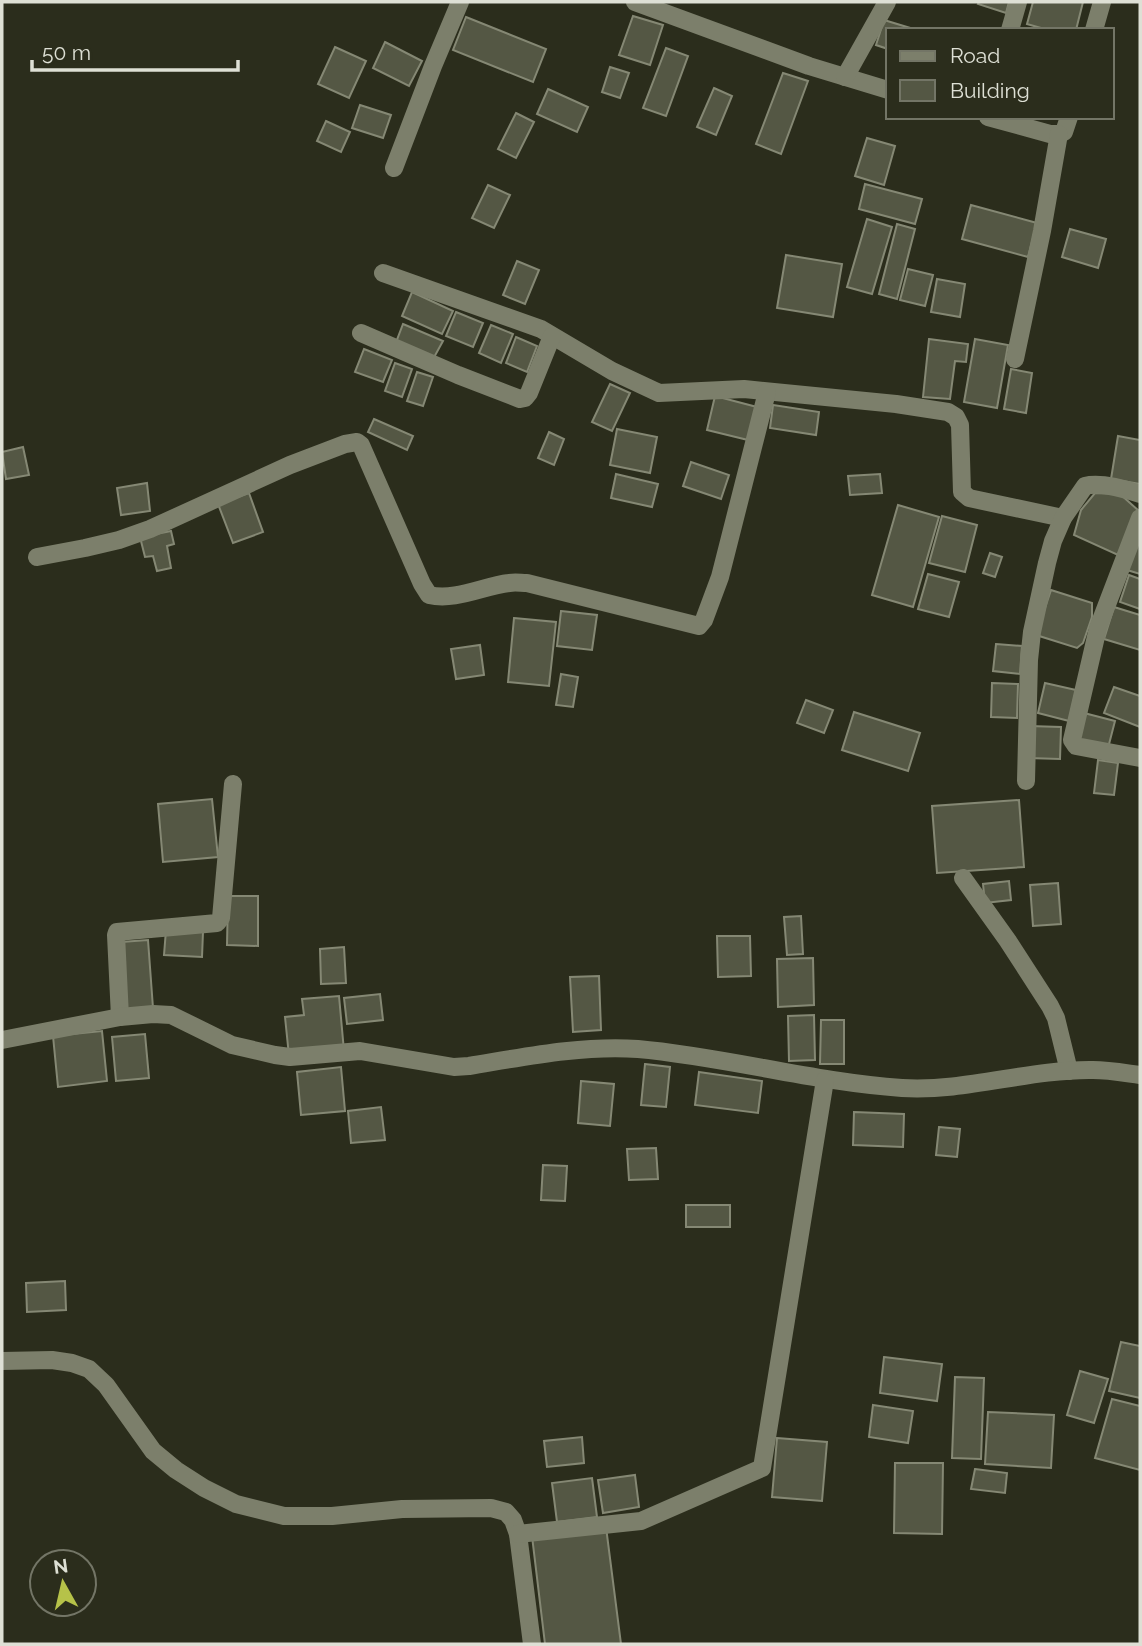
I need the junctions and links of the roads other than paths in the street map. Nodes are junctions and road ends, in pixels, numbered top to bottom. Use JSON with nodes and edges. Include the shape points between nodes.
{"nodes":[{"id":1,"x":460,"y":2,"type":"edge"},
{"id":2,"x":635,"y":2,"type":"edge"},
{"id":3,"x":887,"y":2,"type":"edge"},
{"id":4,"x":1018,"y":2,"type":"edge"},
{"id":5,"x":1102,"y":2,"type":"edge"},
{"id":6,"x":1011,"y":28,"type":"edge"},
{"id":7,"x":1095,"y":28,"type":"edge"},
{"id":8,"x":845,"y":77,"type":"junction"},
{"id":9,"x":886,"y":89,"type":"edge"},
{"id":10,"x":995,"y":119,"type":"edge"},
{"id":11,"x":1068,"y":119,"type":"edge"},
{"id":12,"x":1059,"y":134,"type":"junction"},
{"id":13,"x":394,"y":168,"type":"dead end"},
{"id":14,"x":383,"y":273,"type":"dead end"},
{"id":15,"x":361,"y":332,"type":"dead end"},
{"id":16,"x":552,"y":336,"type":"junction"},
{"id":17,"x":1015,"y":359,"type":"dead end"},
{"id":18,"x":767,"y":392,"type":"junction"},
{"id":19,"x":1140,"y":494,"type":"edge"},
{"id":20,"x":1063,"y":517,"type":"junction"},
{"id":21,"x":1140,"y":518,"type":"edge"},
{"id":22,"x":37,"y":558,"type":"dead end"},
{"id":23,"x":1140,"y":758,"type":"edge"},
{"id":24,"x":1026,"y":781,"type":"dead end"},
{"id":25,"x":233,"y":784,"type":"dead end"},
{"id":26,"x":963,"y":878,"type":"dead end"},
{"id":27,"x":120,"y":1017,"type":"junction"},
{"id":28,"x":2,"y":1040,"type":"edge"},
{"id":29,"x":1069,"y":1071,"type":"junction"},
{"id":30,"x":1140,"y":1075,"type":"edge"},
{"id":31,"x":825,"y":1080,"type":"junction"},
{"id":32,"x":2,"y":1361,"type":"edge"},
{"id":33,"x":518,"y":1534,"type":"junction"},
{"id":34,"x":532,"y":1644,"type":"edge"}],
"edges":[{"from":1,"to":13,"type":"street"},
{"from":2,"to":8,"type":"street"},
{"from":3,"to":8,"type":"street"},
{"from":4,"to":6,"type":"street"},
{"from":5,"to":7,"type":"street"},
{"from":8,"to":9,"type":"street"},
{"from":10,"to":12,"type":"street"},
{"from":11,"to":12,"type":"street"},
{"from":12,"to":17,"type":"street"},
{"from":14,"to":16,"type":"street"},
{"from":15,"to":16,"type":"street","via":[[520,399],[529,393]]},
{"from":16,"to":18,"type":"street","via":[[659,393]]},
{"from":18,"to":20,"type":"street","via":[[948,412],[960,425],[962,492],[969,498]]},
{"from":18,"to":22,"type":"street","via":[[720,577],[699,626],[527,583],[429,595],[356,442],[290,465],[150,529]]},
{"from":19,"to":20,"type":"street","via":[[1085,486]]},
{"from":20,"to":24,"type":"street","via":[[1047,563],[1030,645]]},
{"from":21,"to":23,"type":"street","via":[[1098,628],[1072,740],[1076,746]]},
{"from":25,"to":27,"type":"street","via":[[221,918],[216,923],[117,932]]},
{"from":26,"to":29,"type":"street","via":[[1050,1006]]},
{"from":27,"to":28,"type":"street"},
{"from":27,"to":31,"type":"street","via":[[171,1015],[232,1045],[290,1057],[360,1051],[454,1067],[568,1051],[637,1049]]},
{"from":29,"to":30,"type":"street"},
{"from":29,"to":31,"type":"street","via":[[945,1087]]},
{"from":31,"to":33,"type":"street","via":[[762,1468],[641,1521]]},
{"from":32,"to":33,"type":"street","via":[[52,1360],[89,1369],[106,1385],[153,1451],[204,1488],[236,1504],[284,1516],[491,1508],[506,1512]]},
{"from":33,"to":34,"type":"street"}]}
